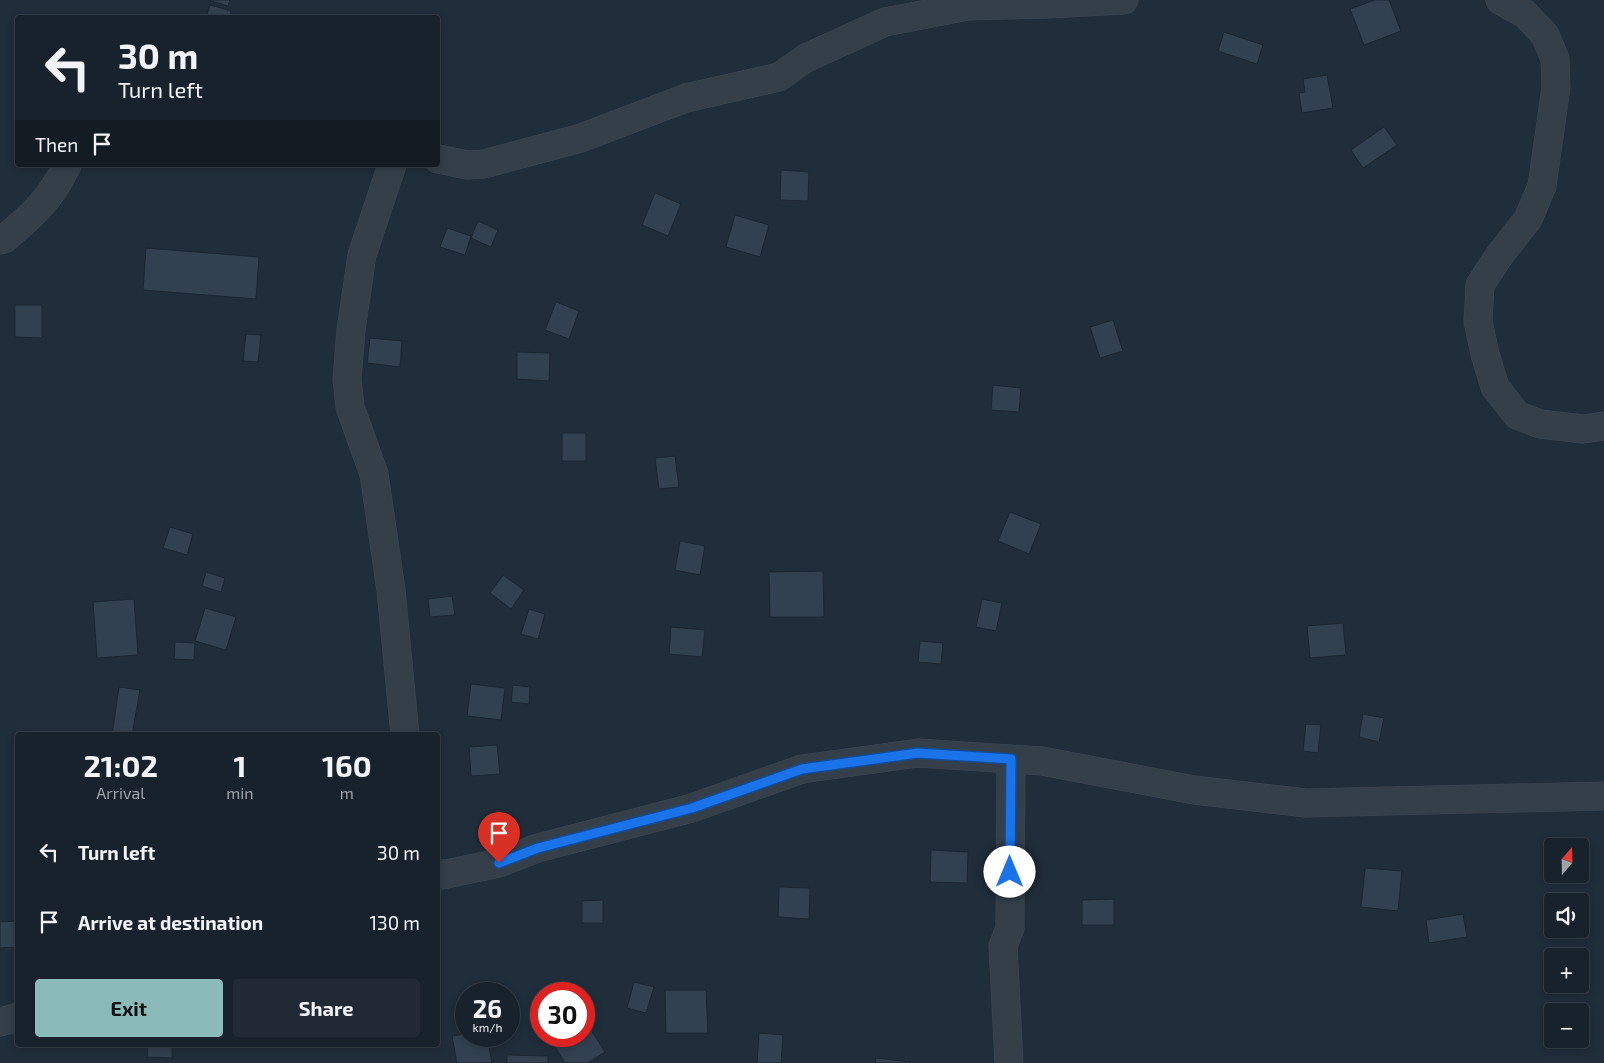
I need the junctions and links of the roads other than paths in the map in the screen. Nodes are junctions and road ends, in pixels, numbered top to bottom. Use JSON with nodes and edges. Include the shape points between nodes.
{"nodes":[{"id":1,"x":1124,"y":0,"type":"edge"},
{"id":2,"x":1500,"y":0,"type":"edge"},
{"id":3,"x":968,"y":3,"type":"edge"},
{"id":4,"x":440,"y":159,"type":"edge"},
{"id":5,"x":66,"y":167,"type":"edge"},
{"id":6,"x":391,"y":167,"type":"edge"},
{"id":7,"x":0,"y":240,"type":"edge"},
{"id":8,"x":1604,"y":426,"type":"edge"},
{"id":9,"x":405,"y":732,"type":"edge"},
{"id":10,"x":1011,"y":759,"type":"junction"},
{"id":11,"x":1604,"y":796,"type":"edge"},
{"id":12,"x":440,"y":875,"type":"edge"},
{"id":13,"x":15,"y":1018,"type":"edge"},
{"id":14,"x":0,"y":1022,"type":"edge"},
{"id":15,"x":1009,"y":1063,"type":"edge"}],
"edges":[{"from":1,"to":3,"type":"street","via":[[1068,4]]},
{"from":2,"to":8,"type":"street","via":[[1525,14],[1545,35],[1555,59],[1556,87],[1542,186],[1528,219],[1480,285],[1478,321],[1485,354],[1495,387],[1517,415],[1540,424],[1582,429]]},
{"from":3,"to":4,"type":"street","via":[[885,22],[806,58],[779,77],[686,98],[581,138],[484,164],[467,165]]},
{"from":5,"to":7,"type":"street","via":[[58,185],[29,218]]},
{"from":6,"to":9,"type":"street","via":[[362,255],[347,379],[350,407],[374,474],[391,590]]},
{"from":10,"to":11,"type":"street","via":[[1042,761],[1194,790],[1306,803]]},
{"from":10,"to":12,"type":"street","via":[[918,753],[802,769],[692,808],[538,848],[499,863]]},
{"from":10,"to":15,"type":"street","via":[[1010,928],[1003,946]]},
{"from":13,"to":14,"type":"street"}]}
